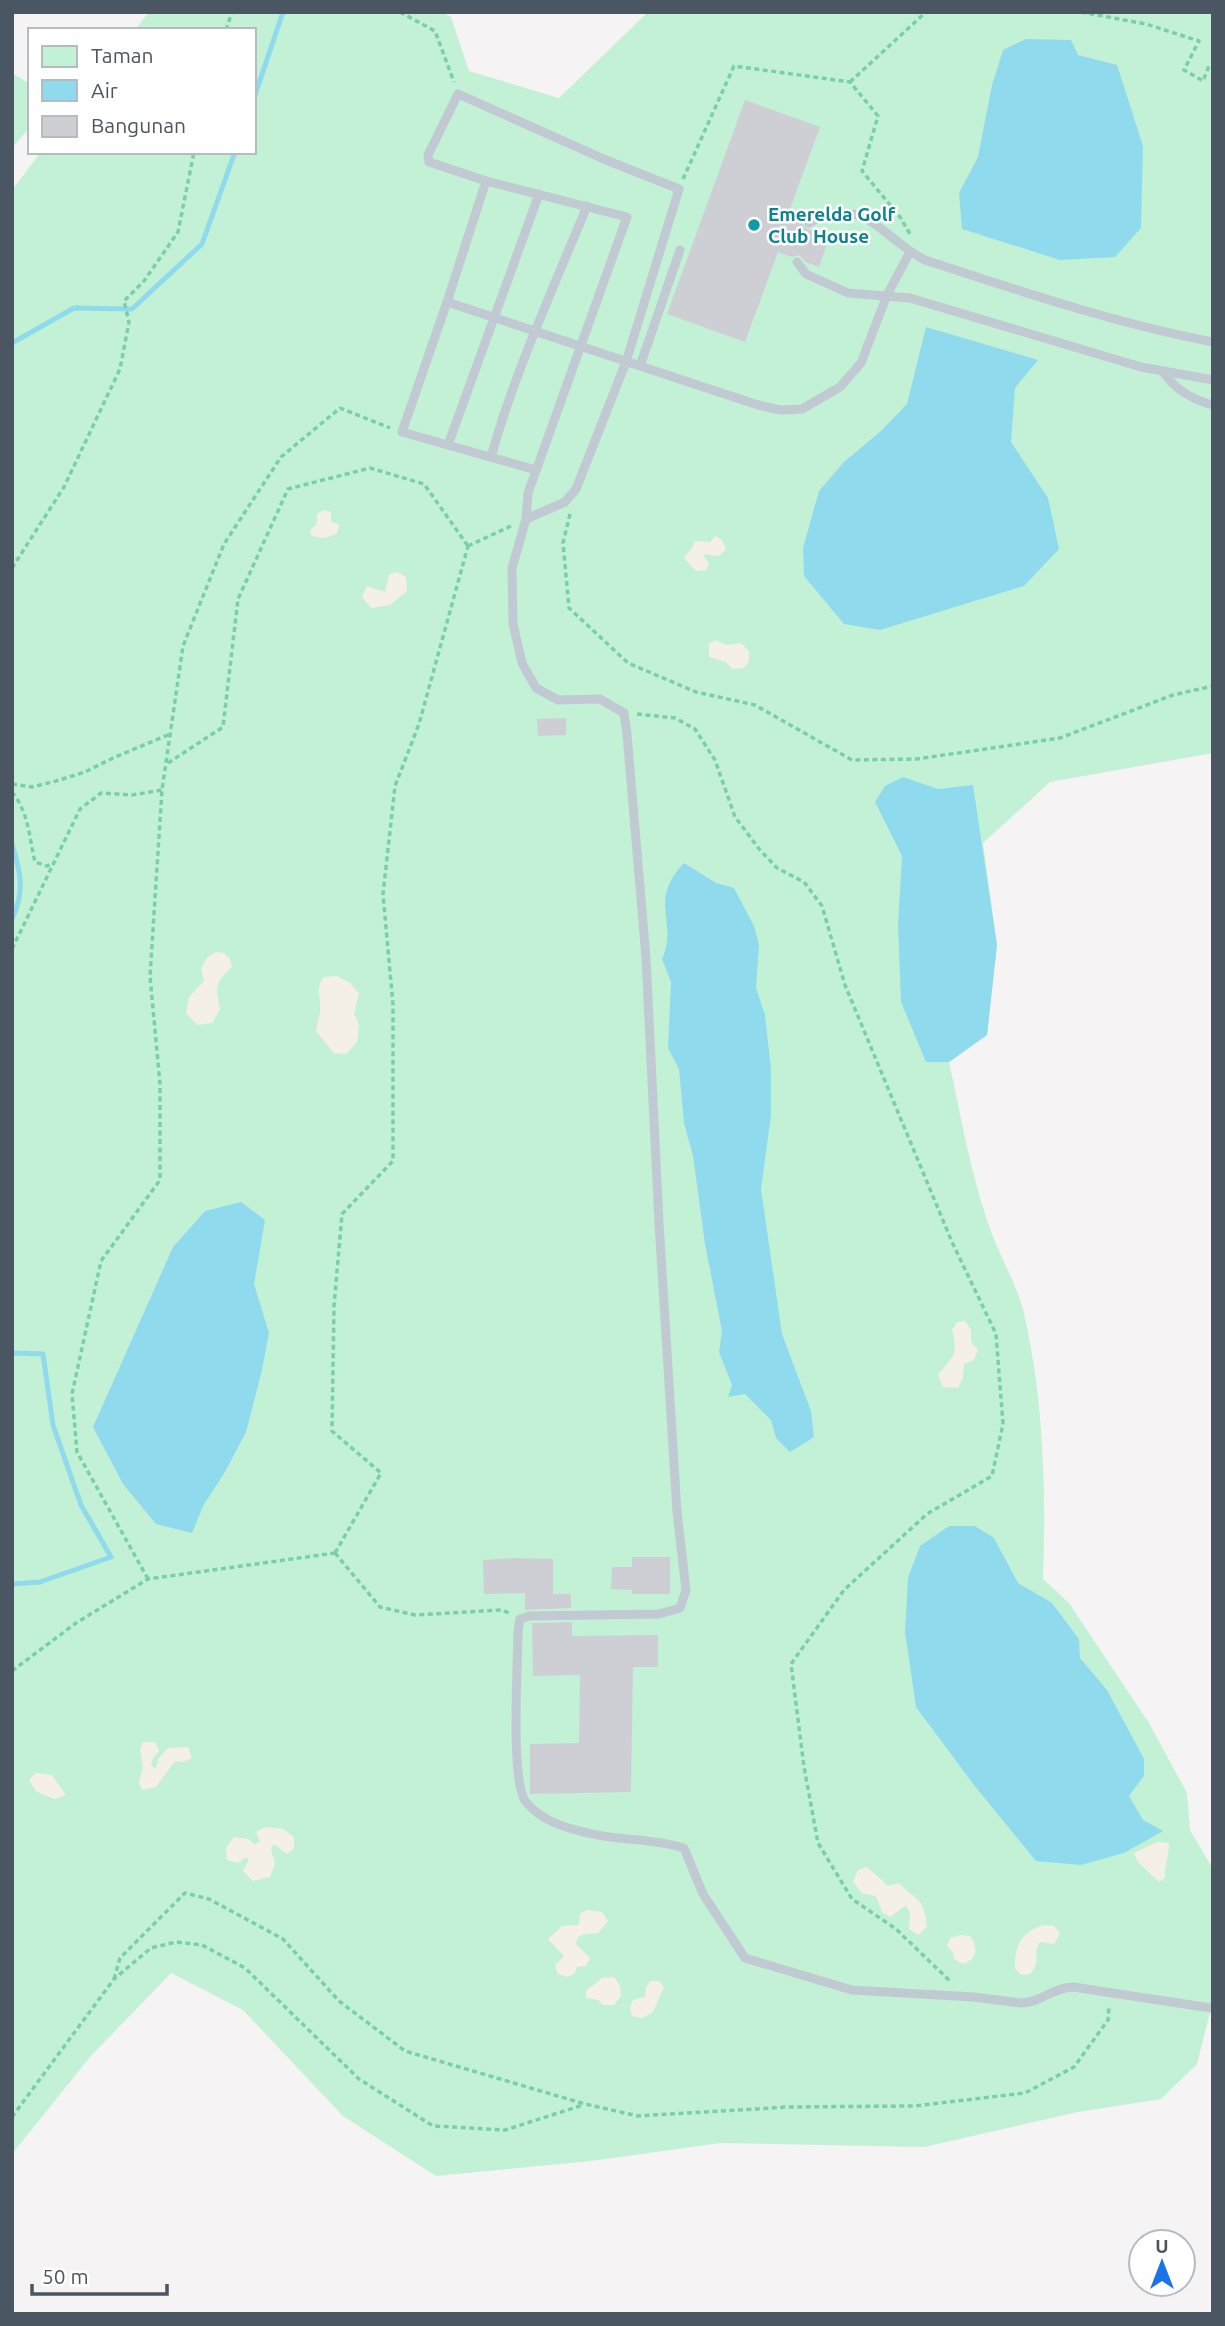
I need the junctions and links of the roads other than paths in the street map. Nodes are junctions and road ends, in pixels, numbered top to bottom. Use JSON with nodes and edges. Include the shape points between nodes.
{"nodes":[{"id":1,"x":486,"y":181,"type":"junction"},
{"id":2,"x":539,"y":194,"type":"junction"},
{"id":3,"x":587,"y":206,"type":"junction"},
{"id":4,"x":809,"y":223,"type":"dead end"},
{"id":5,"x":680,"y":250,"type":"dead end"},
{"id":6,"x":910,"y":253,"type":"junction"},
{"id":7,"x":797,"y":262,"type":"dead end"},
{"id":8,"x":887,"y":295,"type":"junction"},
{"id":9,"x":447,"y":302,"type":"junction"},
{"id":10,"x":494,"y":318,"type":"junction"},
{"id":11,"x":536,"y":330,"type":"junction"},
{"id":12,"x":1213,"y":342,"type":"edge"},
{"id":13,"x":580,"y":345,"type":"junction"},
{"id":14,"x":626,"y":362,"type":"junction"},
{"id":15,"x":640,"y":366,"type":"junction"},
{"id":16,"x":1163,"y":372,"type":"junction"},
{"id":17,"x":1213,"y":380,"type":"edge"},
{"id":18,"x":1213,"y":405,"type":"edge"},
{"id":19,"x":448,"y":445,"type":"junction"},
{"id":20,"x":491,"y":457,"type":"junction"},
{"id":21,"x":536,"y":470,"type":"junction"},
{"id":22,"x":526,"y":519,"type":"junction"},
{"id":23,"x":1210,"y":2008,"type":"dead end"}],
"edges":[{"from":1,"to":2,"type":"lane"},
{"from":1,"to":9,"type":"lane"},
{"from":1,"to":14,"type":"lane","via":[[428,159],[458,94],[679,189]]},
{"from":2,"to":3,"type":"lane"},
{"from":2,"to":10,"type":"lane"},
{"from":3,"to":11,"type":"lane"},
{"from":3,"to":13,"type":"lane","via":[[627,218]]},
{"from":4,"to":6,"type":"lane","via":[[843,212],[864,218],[890,233]]},
{"from":5,"to":15,"type":"lane"},
{"from":6,"to":8,"type":"lane"},
{"from":6,"to":12,"type":"lane","via":[[1073,308]]},
{"from":7,"to":8,"type":"lane","via":[[806,274],[848,293]]},
{"from":8,"to":15,"type":"lane","via":[[861,363],[841,387],[802,409],[758,405]]},
{"from":8,"to":16,"type":"lane"},
{"from":9,"to":10,"type":"lane"},
{"from":9,"to":19,"type":"lane","via":[[402,432]]},
{"from":10,"to":11,"type":"lane"},
{"from":10,"to":19,"type":"lane"},
{"from":11,"to":13,"type":"lane"},
{"from":11,"to":20,"type":"lane"},
{"from":13,"to":14,"type":"lane"},
{"from":13,"to":21,"type":"lane"},
{"from":14,"to":15,"type":"lane"},
{"from":14,"to":22,"type":"lane","via":[[576,489],[565,502]]},
{"from":16,"to":17,"type":"lane"},
{"from":16,"to":18,"type":"lane","via":[[1171,384]]},
{"from":19,"to":20,"type":"lane"},
{"from":20,"to":21,"type":"lane"},
{"from":21,"to":22,"type":"lane"},
{"from":22,"to":23,"type":"lane","via":[[512,568],[513,624],[522,663],[536,688],[558,699],[600,699],[624,713],[646,958],[677,1512],[686,1590],[680,1608],[659,1614],[520,1619],[518,1725],[520,1788],[525,1801],[542,1817],[590,1834],[684,1848],[703,1894],[745,1958],[852,1990],[1028,2003],[1065,1987]]}]}
